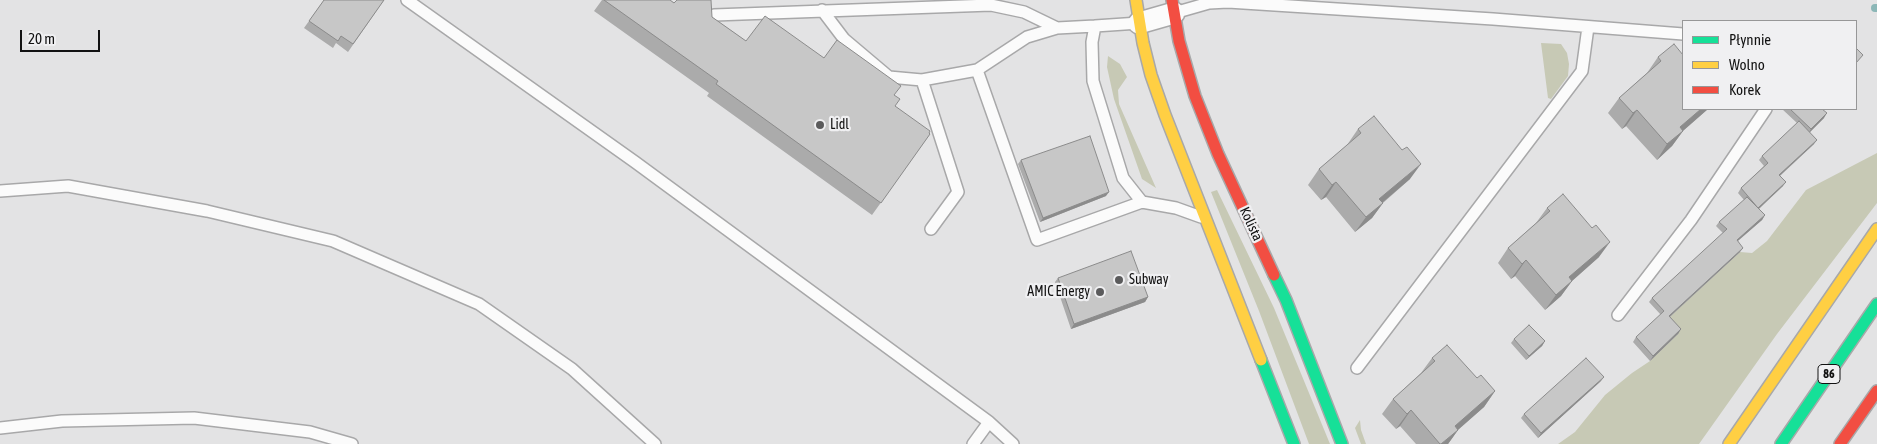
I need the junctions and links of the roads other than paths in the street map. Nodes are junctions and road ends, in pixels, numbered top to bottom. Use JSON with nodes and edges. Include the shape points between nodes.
{"nodes":[{"id":1,"x":407,"y":0,"type":"edge"},
{"id":2,"x":1136,"y":0,"type":"edge"},
{"id":3,"x":1173,"y":6,"type":"edge"},
{"id":4,"x":822,"y":10,"type":"junction"},
{"id":5,"x":714,"y":15,"type":"edge"},
{"id":6,"x":1139,"y":23,"type":"junction"},
{"id":7,"x":1095,"y":26,"type":"junction"},
{"id":8,"x":1588,"y":27,"type":"junction"},
{"id":9,"x":1057,"y":28,"type":"junction"},
{"id":10,"x":1682,"y":34,"type":"edge"},
{"id":11,"x":976,"y":70,"type":"junction"},
{"id":12,"x":922,"y":80,"type":"junction"},
{"id":13,"x":1765,"y":110,"type":"edge"},
{"id":14,"x":0,"y":191,"type":"edge"},
{"id":15,"x":1142,"y":202,"type":"junction"},
{"id":16,"x":1205,"y":218,"type":"junction"},
{"id":17,"x":930,"y":229,"type":"dead end"},
{"id":18,"x":1877,"y":229,"type":"edge"},
{"id":19,"x":1877,"y":304,"type":"edge"},
{"id":20,"x":1618,"y":315,"type":"dead end"},
{"id":21,"x":1357,"y":368,"type":"dead end"},
{"id":22,"x":1877,"y":391,"type":"edge"},
{"id":23,"x":989,"y":422,"type":"junction"},
{"id":24,"x":0,"y":428,"type":"edge"},
{"id":25,"x":352,"y":444,"type":"edge"},
{"id":26,"x":655,"y":444,"type":"edge"},
{"id":27,"x":972,"y":444,"type":"edge"},
{"id":28,"x":1013,"y":444,"type":"edge"},
{"id":29,"x":1294,"y":444,"type":"edge"},
{"id":30,"x":1342,"y":444,"type":"edge"},
{"id":31,"x":1729,"y":444,"type":"edge"},
{"id":32,"x":1781,"y":444,"type":"edge"},
{"id":33,"x":1840,"y":444,"type":"edge"}],
"edges":[{"from":1,"to":23,"type":"lane","via":[[636,162]]},
{"from":2,"to":6,"type":"street"},
{"from":3,"to":6,"type":"street"},
{"from":3,"to":8,"type":"lane","via":[[1228,2]]},
{"from":3,"to":30,"type":"street","name":"Kolista","via":[[1184,64],[1201,112],[1286,300]]},
{"from":4,"to":5,"type":"lane"},
{"from":4,"to":9,"type":"lane","via":[[991,5],[1024,12]]},
{"from":4,"to":12,"type":"lane","via":[[844,39],[888,77]]},
{"from":6,"to":7,"type":"lane"},
{"from":6,"to":16,"type":"street","via":[[1151,75]]},
{"from":7,"to":9,"type":"lane"},
{"from":7,"to":15,"type":"lane","via":[[1093,81],[1123,178]]},
{"from":8,"to":10,"type":"lane"},
{"from":8,"to":21,"type":"lane","via":[[1582,71]]},
{"from":9,"to":11,"type":"lane","via":[[1026,37]]},
{"from":11,"to":12,"type":"lane"},
{"from":11,"to":15,"type":"lane","via":[[1037,240]]},
{"from":12,"to":17,"type":"lane","via":[[958,192]]},
{"from":13,"to":20,"type":"lane","via":[[1691,220]]},
{"from":14,"to":26,"type":"lane","via":[[68,186],[207,211],[333,241],[479,304],[572,369]]},
{"from":15,"to":16,"type":"lane","via":[[1176,208]]},
{"from":16,"to":29,"type":"street"},
{"from":18,"to":31,"type":"street"},
{"from":19,"to":32,"type":"street","number":"86"},
{"from":22,"to":33,"type":"street"},
{"from":23,"to":27,"type":"lane"},
{"from":23,"to":28,"type":"lane"},
{"from":24,"to":25,"type":"lane","via":[[62,421],[194,418],[310,432]]}]}
